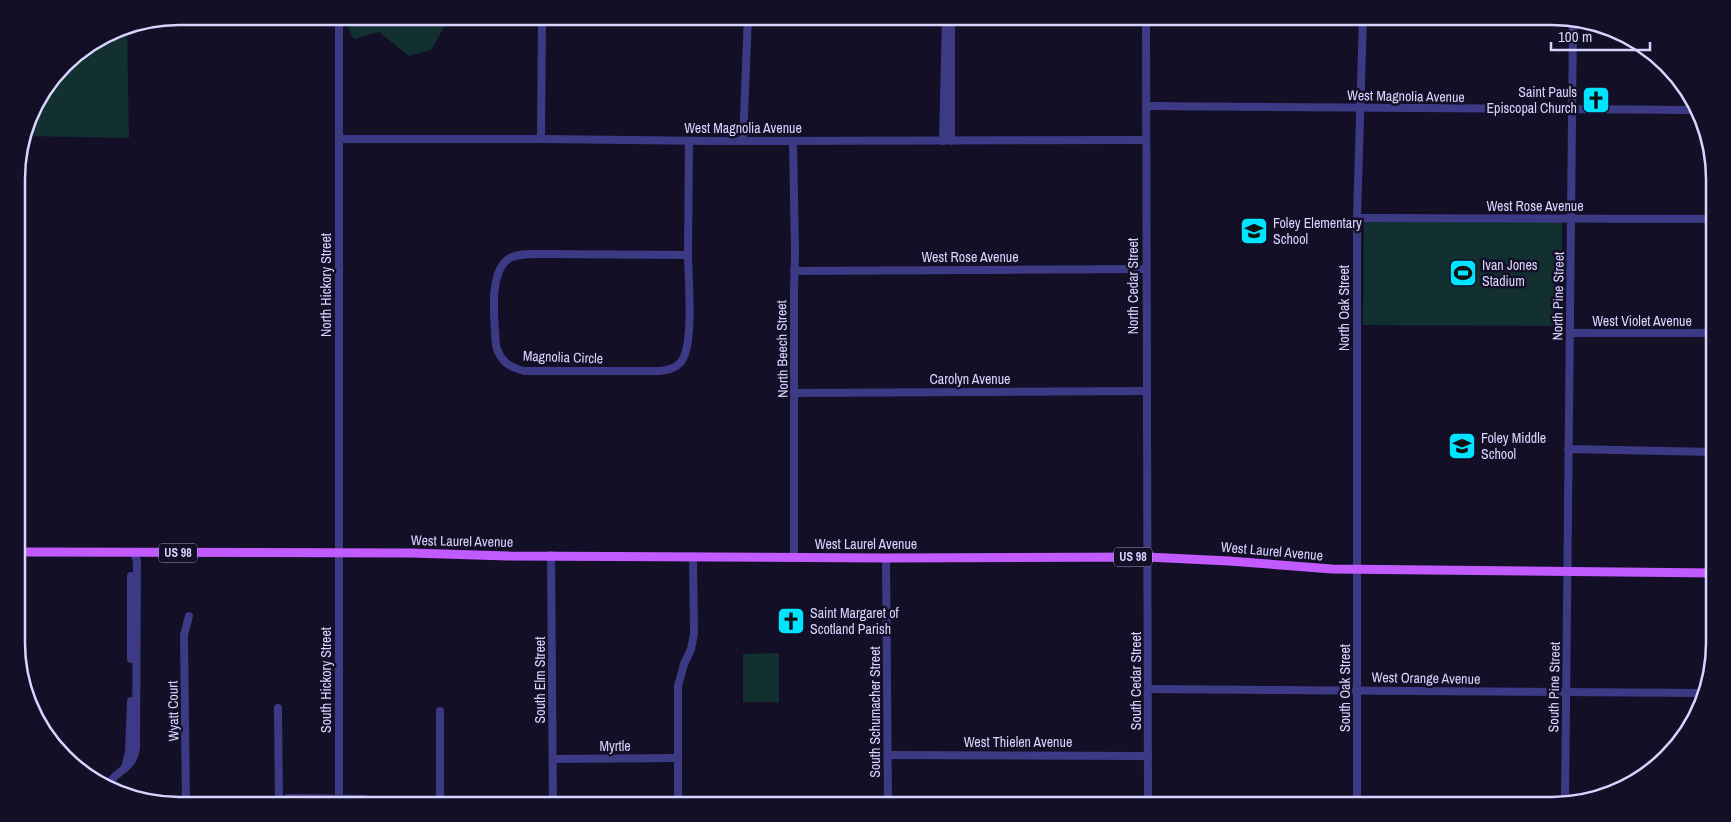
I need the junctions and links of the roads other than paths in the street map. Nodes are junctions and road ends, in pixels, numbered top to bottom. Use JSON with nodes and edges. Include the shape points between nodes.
{"nodes":[{"id":1,"x":339,"y":25,"type":"edge"},
{"id":2,"x":542,"y":25,"type":"edge"},
{"id":3,"x":748,"y":25,"type":"edge"},
{"id":4,"x":946,"y":25,"type":"edge"},
{"id":5,"x":951,"y":25,"type":"edge"},
{"id":6,"x":1146,"y":25,"type":"edge"},
{"id":7,"x":1362,"y":25,"type":"edge"},
{"id":8,"x":1573,"y":27,"type":"edge"},
{"id":9,"x":1146,"y":106,"type":"junction"},
{"id":10,"x":1360,"y":108,"type":"junction"},
{"id":11,"x":1573,"y":110,"type":"junction"},
{"id":12,"x":1689,"y":110,"type":"edge"},
{"id":13,"x":339,"y":139,"type":"junction"},
{"id":14,"x":541,"y":139,"type":"junction"},
{"id":15,"x":1146,"y":140,"type":"junction"},
{"id":16,"x":689,"y":141,"type":"junction"},
{"id":17,"x":743,"y":141,"type":"junction"},
{"id":18,"x":793,"y":141,"type":"junction"},
{"id":19,"x":947,"y":141,"type":"junction"},
{"id":20,"x":1356,"y":218,"type":"junction"},
{"id":21,"x":1571,"y":218,"type":"junction"},
{"id":22,"x":1706,"y":219,"type":"edge"},
{"id":23,"x":688,"y":255,"type":"junction"},
{"id":24,"x":1146,"y":269,"type":"junction"},
{"id":25,"x":794,"y":270,"type":"junction"},
{"id":26,"x":1570,"y":333,"type":"junction"},
{"id":27,"x":1706,"y":334,"type":"edge"},
{"id":28,"x":1146,"y":391,"type":"junction"},
{"id":29,"x":795,"y":393,"type":"junction"},
{"id":30,"x":1568,"y":449,"type":"junction"},
{"id":31,"x":1706,"y":452,"type":"edge"},
{"id":32,"x":25,"y":552,"type":"edge"},
{"id":33,"x":134,"y":552,"type":"junction"},
{"id":34,"x":339,"y":554,"type":"junction"},
{"id":35,"x":551,"y":555,"type":"junction"},
{"id":36,"x":693,"y":556,"type":"junction"},
{"id":37,"x":1147,"y":556,"type":"junction"},
{"id":38,"x":794,"y":557,"type":"junction"},
{"id":39,"x":886,"y":558,"type":"junction"},
{"id":40,"x":1358,"y":570,"type":"junction"},
{"id":41,"x":1568,"y":571,"type":"junction"},
{"id":42,"x":1706,"y":573,"type":"edge"},
{"id":43,"x":190,"y":616,"type":"dead end"},
{"id":44,"x":1148,"y":689,"type":"junction"},
{"id":45,"x":1357,"y":690,"type":"junction"},
{"id":46,"x":1567,"y":692,"type":"junction"},
{"id":47,"x":1697,"y":693,"type":"edge"},
{"id":48,"x":278,"y":708,"type":"dead end"},
{"id":49,"x":440,"y":711,"type":"dead end"},
{"id":50,"x":888,"y":755,"type":"junction"},
{"id":51,"x":1148,"y":756,"type":"junction"},
{"id":52,"x":678,"y":758,"type":"junction"},
{"id":53,"x":553,"y":759,"type":"junction"},
{"id":54,"x":111,"y":780,"type":"edge"},
{"id":55,"x":1566,"y":796,"type":"edge"},
{"id":56,"x":186,"y":797,"type":"edge"},
{"id":57,"x":282,"y":797,"type":"edge"},
{"id":58,"x":339,"y":797,"type":"edge"},
{"id":59,"x":440,"y":797,"type":"edge"},
{"id":60,"x":553,"y":797,"type":"edge"},
{"id":61,"x":678,"y":797,"type":"edge"},
{"id":62,"x":888,"y":797,"type":"edge"},
{"id":63,"x":1148,"y":797,"type":"edge"},
{"id":64,"x":1357,"y":797,"type":"edge"}],
"edges":[{"from":1,"to":13,"type":"street","name":"North Hickory Street"},
{"from":2,"to":14,"type":"street"},
{"from":3,"to":17,"type":"street"},
{"from":4,"to":19,"type":"street"},
{"from":5,"to":19,"type":"street"},
{"from":6,"to":9,"type":"street","name":"North Cedar Street"},
{"from":7,"to":10,"type":"street","name":"North Oak Street"},
{"from":8,"to":11,"type":"street","name":"North Pine Street"},
{"from":9,"to":10,"type":"street","name":"West Magnolia Avenue"},
{"from":9,"to":15,"type":"street","name":"North Cedar Street"},
{"from":10,"to":11,"type":"street","name":"West Magnolia Avenue"},
{"from":10,"to":20,"type":"street","name":"North Oak Street"},
{"from":11,"to":12,"type":"street","name":"West Magnolia Avenue"},
{"from":11,"to":21,"type":"street","name":"North Pine Street"},
{"from":13,"to":14,"type":"street","name":"West Magnolia Avenue"},
{"from":13,"to":34,"type":"street","name":"North Hickory Street"},
{"from":14,"to":16,"type":"street","name":"West Magnolia Avenue"},
{"from":15,"to":19,"type":"street","name":"West Magnolia Avenue"},
{"from":15,"to":24,"type":"street","name":"North Cedar Street"},
{"from":16,"to":17,"type":"street","name":"West Magnolia Avenue"},
{"from":16,"to":23,"type":"street","name":"Magnolia Circle"},
{"from":17,"to":18,"type":"street","name":"West Magnolia Avenue"},
{"from":18,"to":19,"type":"street","name":"West Magnolia Avenue"},
{"from":18,"to":25,"type":"street","name":"North Beech Street"},
{"from":20,"to":21,"type":"street","name":"West Rose Avenue"},
{"from":20,"to":40,"type":"street","name":"North Oak Street"},
{"from":21,"to":22,"type":"street","name":"West Rose Avenue"},
{"from":21,"to":26,"type":"street","name":"North Pine Street"},
{"from":23,"to":23,"type":"street","name":"Magnolia Circle","via":[[689,341],[685,357],[674,367],[647,371],[524,371],[510,367],[499,355],[495,283],[500,268],[511,258],[545,254]]},
{"from":24,"to":25,"type":"street","name":"West Rose Avenue"},
{"from":24,"to":28,"type":"street","name":"North Cedar Street"},
{"from":25,"to":29,"type":"street","name":"North Beech Street"},
{"from":26,"to":27,"type":"street","name":"West Violet Avenue"},
{"from":26,"to":30,"type":"street","name":"North Pine Street"},
{"from":28,"to":29,"type":"street","name":"Carolyn Avenue"},
{"from":28,"to":37,"type":"street","name":"North Cedar Street"},
{"from":29,"to":38,"type":"street","name":"North Beech Street"},
{"from":30,"to":31,"type":"street"},
{"from":30,"to":41,"type":"street","name":"North Pine Street"},
{"from":32,"to":33,"type":"main road","name":"West Laurel Avenue","number":"US 98"},
{"from":33,"to":34,"type":"main road","name":"West Laurel Avenue","number":"US 98"},
{"from":33,"to":54,"type":"street","via":[[136,748],[132,763]]},
{"from":34,"to":35,"type":"main road","name":"West Laurel Avenue","number":"US 98"},
{"from":34,"to":58,"type":"street","name":"South Hickory Street"},
{"from":35,"to":36,"type":"main road","name":"West Laurel Avenue","number":"US 98"},
{"from":35,"to":53,"type":"street","name":"South Elm Street"},
{"from":36,"to":38,"type":"main road","name":"West Laurel Avenue","number":"US 98"},
{"from":36,"to":52,"type":"street","via":[[694,634],[679,678]]},
{"from":37,"to":39,"type":"main road","name":"West Laurel Avenue","number":"US 98"},
{"from":37,"to":40,"type":"main road","name":"West Laurel Avenue","number":"US 98"},
{"from":37,"to":44,"type":"street","name":"South Cedar Street"},
{"from":38,"to":39,"type":"main road","name":"West Laurel Avenue","number":"US 98"},
{"from":39,"to":50,"type":"street","name":"South Schumacher Street"},
{"from":40,"to":41,"type":"main road","name":"West Laurel Avenue","number":"US 98"},
{"from":40,"to":45,"type":"street","name":"South Oak Street"},
{"from":41,"to":42,"type":"main road","name":"West Laurel Avenue","number":"US 98"},
{"from":41,"to":46,"type":"street","name":"South Pine Street"},
{"from":43,"to":56,"type":"street","name":"Wyatt Court","via":[[184,635]]},
{"from":44,"to":45,"type":"street","name":"West Orange Avenue"},
{"from":44,"to":51,"type":"street","name":"South Cedar Street"},
{"from":45,"to":46,"type":"street","name":"West Orange Avenue"},
{"from":45,"to":64,"type":"street","name":"South Oak Street"},
{"from":46,"to":47,"type":"street","name":"West Orange Avenue"},
{"from":46,"to":55,"type":"street","name":"South Pine Street"},
{"from":48,"to":57,"type":"street"},
{"from":49,"to":59,"type":"street"},
{"from":50,"to":51,"type":"street","name":"West Thielen Avenue"},
{"from":50,"to":62,"type":"street","name":"South Schumacher Street"},
{"from":51,"to":63,"type":"street","name":"South Cedar Street"},
{"from":52,"to":53,"type":"street","name":"Myrtle"},
{"from":52,"to":61,"type":"street"},
{"from":53,"to":60,"type":"street","name":"South Elm Street"}]}
